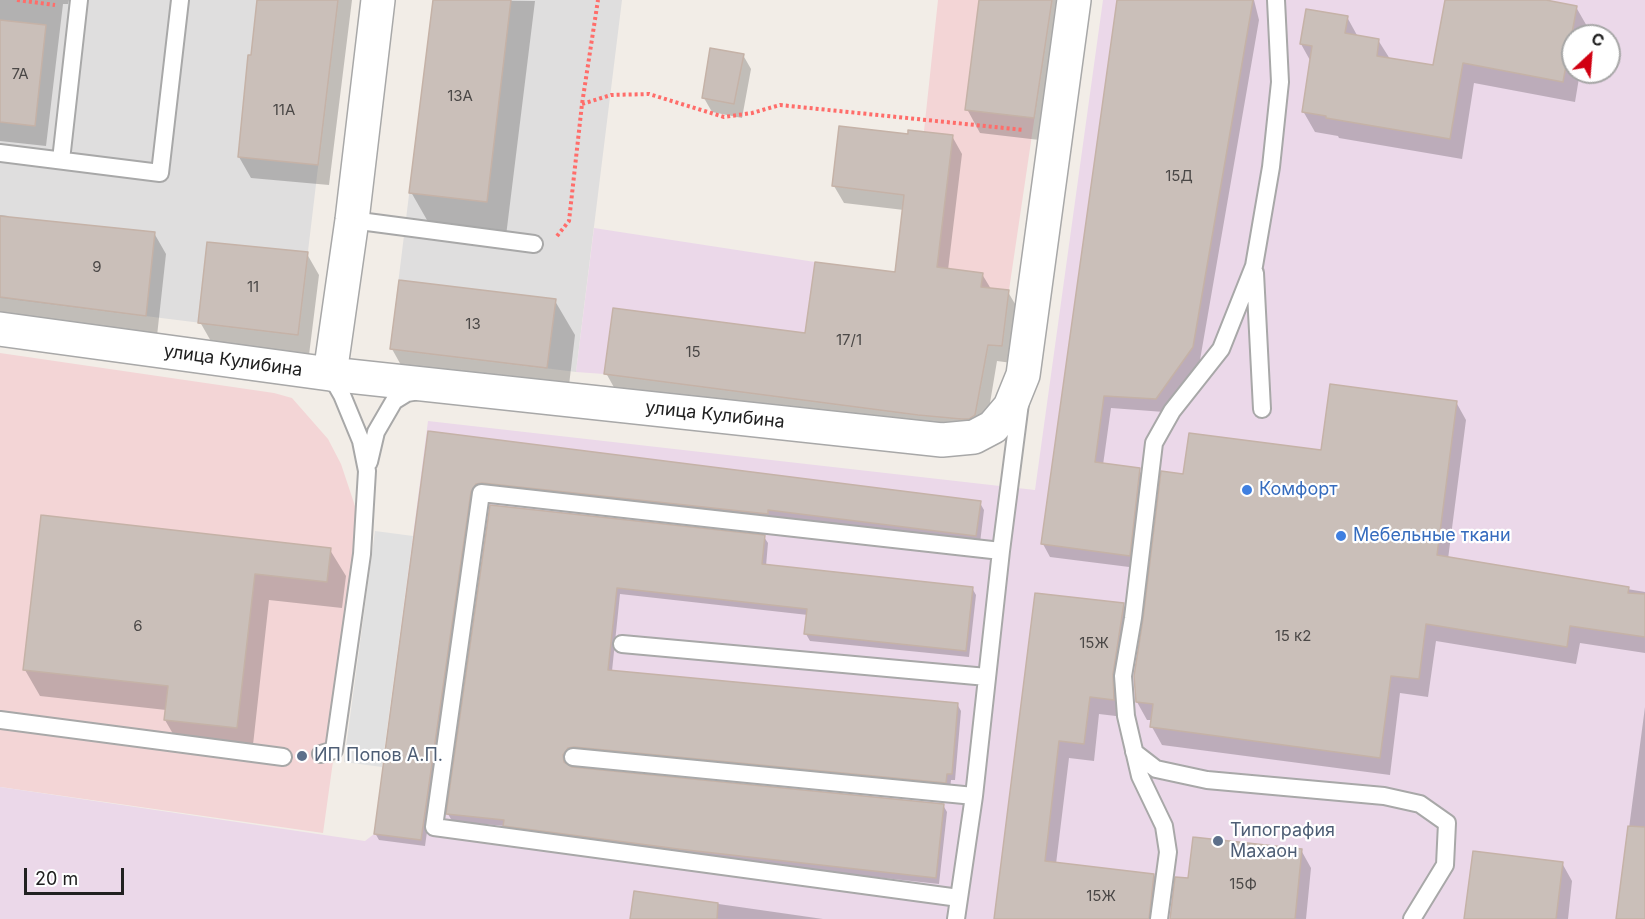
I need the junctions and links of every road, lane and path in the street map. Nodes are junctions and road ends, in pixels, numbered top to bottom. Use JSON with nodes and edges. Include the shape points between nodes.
{"nodes":[{"id":1,"x":17,"y":0,"type":"edge"},
{"id":2,"x":180,"y":0,"type":"edge"},
{"id":3,"x":378,"y":0,"type":"edge"},
{"id":4,"x":598,"y":0,"type":"edge"},
{"id":5,"x":1074,"y":0,"type":"edge"},
{"id":6,"x":1276,"y":0,"type":"edge"},
{"id":7,"x":79,"y":4,"type":"edge"},
{"id":8,"x":582,"y":104,"type":"junction"},
{"id":9,"x":1055,"y":133,"type":"junction"},
{"id":10,"x":0,"y":153,"type":"edge"},
{"id":11,"x":61,"y":160,"type":"junction"},
{"id":12,"x":352,"y":220,"type":"junction"},
{"id":13,"x":534,"y":244,"type":"joint"},
{"id":14,"x":1254,"y":266,"type":"junction"},
{"id":15,"x":0,"y":329,"type":"edge"},
{"id":16,"x":330,"y":374,"type":"junction"},
{"id":17,"x":1023,"y":375,"type":"junction"},
{"id":18,"x":471,"y":389,"type":"junction"},
{"id":19,"x":1262,"y":409,"type":"dead end"},
{"id":20,"x":367,"y":471,"type":"junction"},
{"id":21,"x":1001,"y":551,"type":"junction"},
{"id":22,"x":622,"y":644,"type":"dead end"},
{"id":23,"x":987,"y":677,"type":"junction"},
{"id":24,"x":0,"y":720,"type":"edge"},
{"id":25,"x":1134,"y":752,"type":"junction"},
{"id":26,"x":321,"y":754,"type":"dead end"},
{"id":27,"x":573,"y":757,"type":"dead end"},
{"id":28,"x":283,"y":758,"type":"dead end"},
{"id":29,"x":974,"y":796,"type":"junction"},
{"id":30,"x":959,"y":898,"type":"junction"},
{"id":31,"x":956,"y":919,"type":"edge"},
{"id":32,"x":1159,"y":919,"type":"edge"},
{"id":33,"x":1412,"y":919,"type":"edge"}],
"edges":[{"from":1,"to":7,"type":"path"},
{"from":2,"to":11,"type":"lane","via":[[160,172]]},
{"from":3,"to":12,"type":"street"},
{"from":4,"to":8,"type":"path"},
{"from":5,"to":9,"type":"street","name":"улица Кулибина"},
{"from":6,"to":14,"type":"lane","via":[[1280,82]]},
{"from":7,"to":11,"type":"lane"},
{"from":8,"to":9,"type":"path","via":[[610,95],[649,94],[724,117],[780,105]]},
{"from":8,"to":13,"type":"path","via":[[569,221],[556,237]]},
{"from":9,"to":17,"type":"street","name":"улица Кулибина"},
{"from":10,"to":11,"type":"lane"},
{"from":12,"to":13,"type":"lane"},
{"from":12,"to":16,"type":"street"},
{"from":14,"to":19,"type":"lane"},
{"from":14,"to":25,"type":"lane","via":[[1221,349],[1172,411],[1154,442],[1124,676],[1126,716]]},
{"from":15,"to":16,"type":"street","name":"улица Кулибина"},
{"from":16,"to":18,"type":"street","name":"улица Кулибина"},
{"from":16,"to":20,"type":"lane","via":[[361,441]]},
{"from":17,"to":18,"type":"street","name":"улица Кулибина","via":[[1010,407],[993,427],[974,437],[942,440]]},
{"from":17,"to":21,"type":"lane"},
{"from":18,"to":20,"type":"lane","via":[[407,393],[394,401],[375,432]]},
{"from":20,"to":26,"type":"lane","via":[[362,554],[334,750]]},
{"from":21,"to":23,"type":"lane"},
{"from":21,"to":30,"type":"lane","via":[[481,493],[434,827]]},
{"from":22,"to":23,"type":"lane"},
{"from":23,"to":29,"type":"lane"},
{"from":24,"to":28,"type":"lane"},
{"from":25,"to":32,"type":"lane","via":[[1140,776],[1164,826],[1168,852]]},
{"from":25,"to":33,"type":"lane","via":[[1155,770],[1208,780],[1384,796],[1420,804],[1447,823],[1445,865]]},
{"from":27,"to":29,"type":"lane"},
{"from":29,"to":30,"type":"lane"},
{"from":30,"to":31,"type":"lane"}]}
